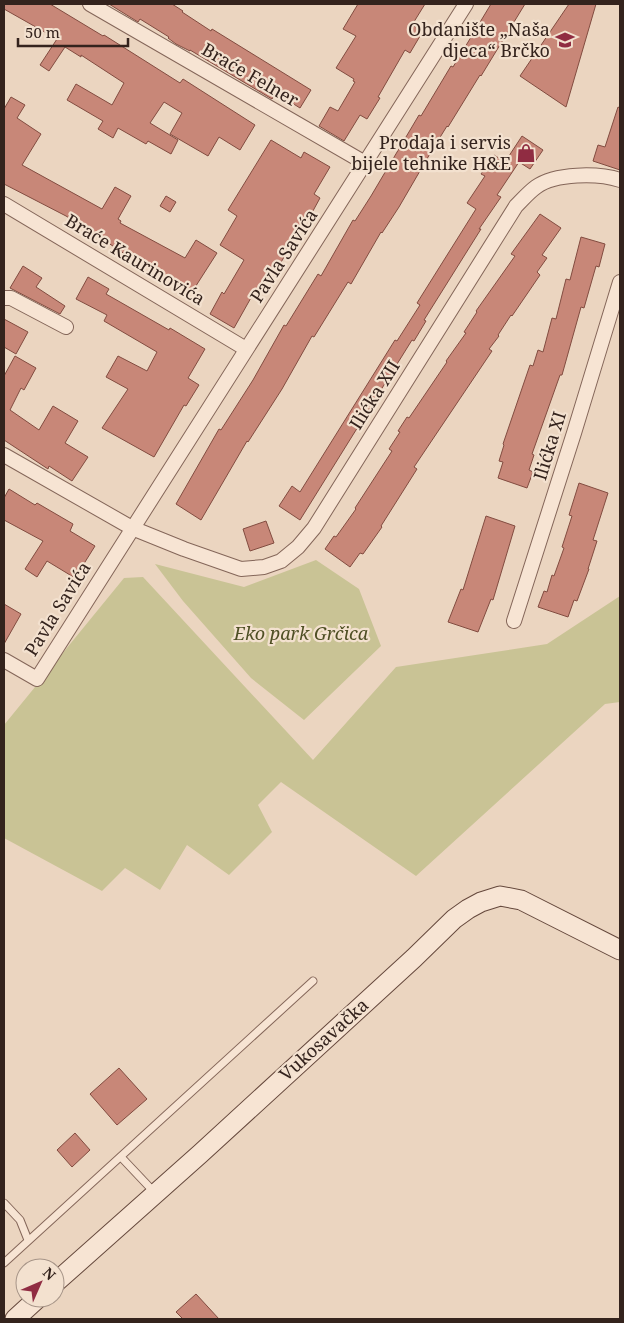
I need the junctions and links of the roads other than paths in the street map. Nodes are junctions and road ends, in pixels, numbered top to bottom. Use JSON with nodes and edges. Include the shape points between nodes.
{"nodes":[{"id":1,"x":90,"y":4,"type":"edge"},
{"id":2,"x":464,"y":4,"type":"edge"},
{"id":3,"x":365,"y":163,"type":"junction"},
{"id":4,"x":620,"y":180,"type":"edge"},
{"id":5,"x":4,"y":204,"type":"edge"},
{"id":6,"x":620,"y":282,"type":"edge"},
{"id":7,"x":4,"y":298,"type":"edge"},
{"id":8,"x":66,"y":327,"type":"dead end"},
{"id":9,"x":246,"y":349,"type":"junction"},
{"id":10,"x":4,"y":455,"type":"edge"},
{"id":11,"x":132,"y":528,"type":"junction"},
{"id":12,"x":514,"y":621,"type":"dead end"},
{"id":13,"x":4,"y":660,"type":"edge"},
{"id":14,"x":620,"y":950,"type":"edge"},
{"id":15,"x":313,"y":981,"type":"dead end"},
{"id":16,"x":120,"y":1157,"type":"junction"},
{"id":17,"x":155,"y":1193,"type":"junction"},
{"id":18,"x":4,"y":1202,"type":"edge"},
{"id":19,"x":28,"y":1240,"type":"junction"},
{"id":20,"x":4,"y":1262,"type":"edge"},
{"id":21,"x":65,"y":1274,"type":"edge"},
{"id":22,"x":27,"y":1308,"type":"edge"},
{"id":23,"x":15,"y":1319,"type":"edge"}],
"edges":[{"from":1,"to":3,"type":"street","name":"Braće Felner"},
{"from":2,"to":3,"type":"street","name":"Pavla Savića"},
{"from":3,"to":9,"type":"street","name":"Pavla Savića"},
{"from":4,"to":11,"type":"street","name":"Ilićka XII","via":[[563,176],[537,186],[516,206],[314,528],[281,561],[264,567],[241,569]]},
{"from":5,"to":9,"type":"street","name":"Braće Kaurinovića"},
{"from":6,"to":12,"type":"street","name":"Ilićka XI"},
{"from":7,"to":8,"type":"street","via":[[11,298]]},
{"from":9,"to":11,"type":"street","name":"Pavla Savića"},
{"from":10,"to":11,"type":"street"},
{"from":11,"to":13,"type":"street","name":"Pavla Savića","via":[[37,679]]},
{"from":14,"to":17,"type":"street","name":"Vukosavačka","via":[[521,900],[500,896],[481,902],[454,919]]},
{"from":15,"to":16,"type":"lane"},
{"from":16,"to":17,"type":"lane"},
{"from":16,"to":19,"type":"lane"},
{"from":17,"to":21,"type":"street","name":"Vukosavačka"},
{"from":18,"to":19,"type":"lane","via":[[20,1220]]},
{"from":19,"to":20,"type":"lane"},
{"from":22,"to":23,"type":"street"}]}
